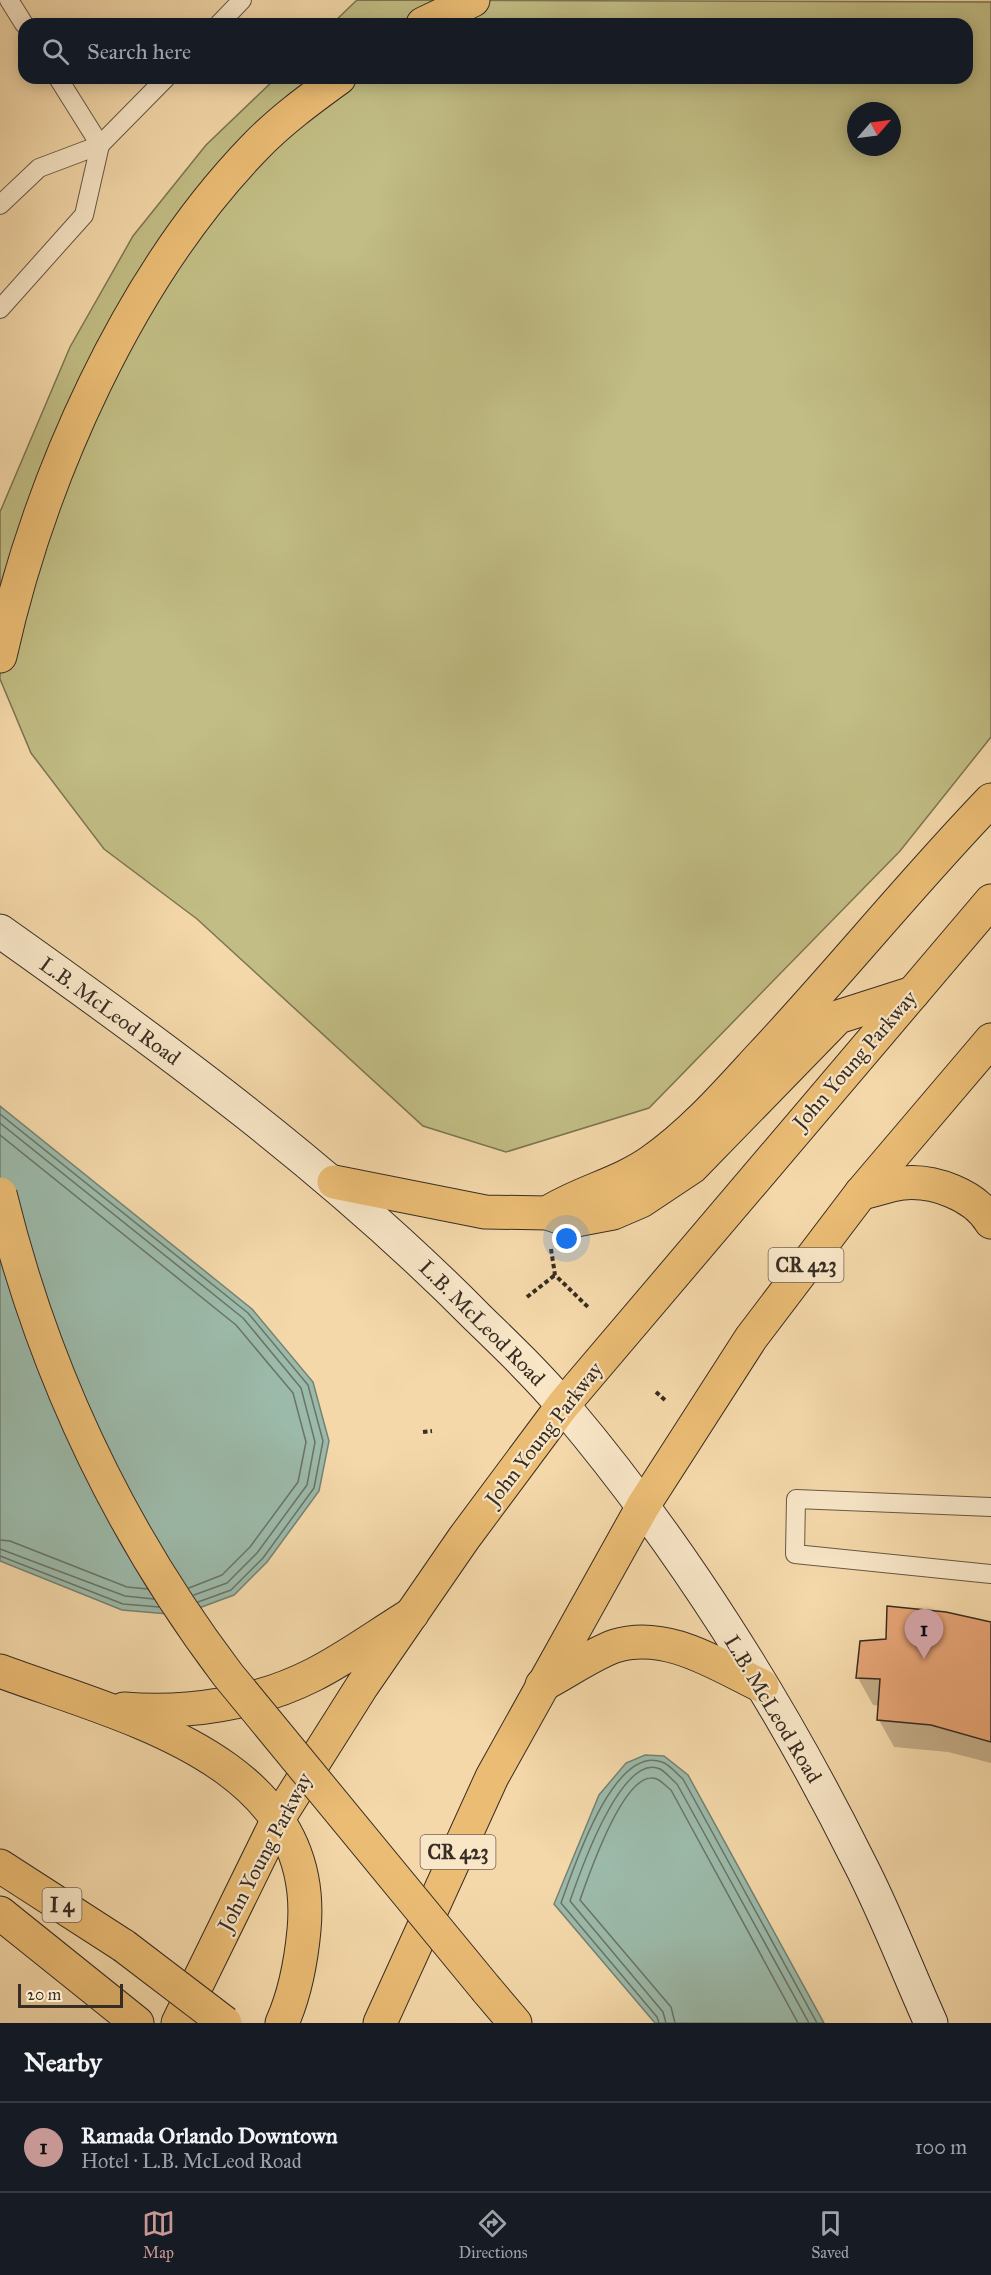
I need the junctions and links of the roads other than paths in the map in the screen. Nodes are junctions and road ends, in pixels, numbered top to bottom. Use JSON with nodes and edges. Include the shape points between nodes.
{"nodes":[{"id":1,"x":9,"y":0,"type":"edge"},
{"id":2,"x":242,"y":0,"type":"edge"},
{"id":3,"x":473,"y":0,"type":"edge"},
{"id":4,"x":20,"y":18,"type":"edge"},
{"id":5,"x":225,"y":18,"type":"edge"},
{"id":6,"x":436,"y":18,"type":"edge"},
{"id":7,"x":62,"y":84,"type":"edge"},
{"id":8,"x":160,"y":84,"type":"edge"},
{"id":9,"x":332,"y":84,"type":"edge"},
{"id":10,"x":100,"y":145,"type":"junction"},
{"id":11,"x":0,"y":205,"type":"edge"},
{"id":12,"x":0,"y":309,"type":"edge"},
{"id":13,"x":0,"y":656,"type":"edge"},
{"id":14,"x":991,"y":800,"type":"edge"},
{"id":15,"x":991,"y":901,"type":"edge"},
{"id":16,"x":0,"y":931,"type":"edge"},
{"id":17,"x":913,"y":993,"type":"junction"},
{"id":18,"x":991,"y":1040,"type":"edge"},
{"id":19,"x":334,"y":1182,"type":"junction"},
{"id":20,"x":861,"y":1193,"type":"junction"},
{"id":21,"x":0,"y":1194,"type":"edge"},
{"id":22,"x":991,"y":1222,"type":"edge"},
{"id":23,"x":549,"y":1228,"type":"junction"},
{"id":24,"x":563,"y":1405,"type":"junction"},
{"id":25,"x":643,"y":1506,"type":"junction"},
{"id":26,"x":991,"y":1507,"type":"edge"},
{"id":27,"x":991,"y":1574,"type":"edge"},
{"id":28,"x":412,"y":1614,"type":"junction"},
{"id":29,"x":0,"y":1671,"type":"edge"},
{"id":30,"x":542,"y":1685,"type":"junction"},
{"id":31,"x":762,"y":1686,"type":"junction"},
{"id":32,"x":95,"y":1706,"type":"junction"},
{"id":33,"x":278,"y":1820,"type":"junction"},
{"id":34,"x":0,"y":1866,"type":"edge"},
{"id":35,"x":0,"y":1913,"type":"edge"},
{"id":36,"x":137,"y":2023,"type":"edge"},
{"id":37,"x":178,"y":2023,"type":"edge"},
{"id":38,"x":225,"y":2023,"type":"edge"},
{"id":39,"x":282,"y":2023,"type":"edge"},
{"id":40,"x":380,"y":2023,"type":"edge"},
{"id":41,"x":515,"y":2023,"type":"edge"},
{"id":42,"x":930,"y":2023,"type":"edge"}],
"edges":[{"from":1,"to":4,"type":"lane"},
{"from":2,"to":5,"type":"lane"},
{"from":3,"to":6,"type":"main road"},
{"from":7,"to":10,"type":"lane"},
{"from":8,"to":10,"type":"lane"},
{"from":9,"to":13,"type":"main road","via":[[257,145],[208,200],[121,334],[53,479]]},
{"from":10,"to":11,"type":"lane","via":[[39,168]]},
{"from":10,"to":12,"type":"lane","via":[[84,215]]},
{"from":14,"to":23,"type":"main road","via":[[786,1030],[695,1125],[651,1161],[590,1194],[566,1201]]},
{"from":15,"to":17,"type":"main road","name":"John Young Parkway"},
{"from":16,"to":19,"type":"street","name":"L.B. McLeod Road","via":[[147,1037]]},
{"from":17,"to":23,"type":"main road","via":[[838,1017],[692,1167],[666,1187],[613,1213]]},
{"from":17,"to":24,"type":"main road","name":"John Young Parkway"},
{"from":18,"to":20,"type":"main road","number":"CR 423"},
{"from":19,"to":23,"type":"main road"},
{"from":19,"to":24,"type":"street","name":"L.B. McLeod Road","via":[[428,1267]]},
{"from":20,"to":22,"type":"main road","via":[[904,1183],[933,1185],[966,1198]]},
{"from":20,"to":25,"type":"main road","number":"CR 423","via":[[751,1338]]},
{"from":21,"to":41,"type":"main road","bridge":true,"via":[[20,1272],[63,1391],[104,1481],[136,1539],[228,1675]]},
{"from":24,"to":25,"type":"street","name":"L.B. McLeod Road"},
{"from":24,"to":28,"type":"main road","name":"John Young Parkway"},
{"from":25,"to":30,"type":"main road","number":"CR 423"},
{"from":25,"to":31,"type":"street","name":"L.B. McLeod Road"},
{"from":26,"to":27,"type":"lane","via":[[796,1499],[795,1554]]},
{"from":28,"to":32,"type":"main road","via":[[313,1675],[261,1696],[195,1709]]},
{"from":28,"to":33,"type":"main road","name":"John Young Parkway"},
{"from":29,"to":32,"type":"main road"},
{"from":30,"to":31,"type":"main road","via":[[615,1646],[656,1641],[693,1653]]},
{"from":30,"to":40,"type":"main road","number":"CR 423","via":[[492,1777]]},
{"from":31,"to":42,"type":"street","name":"L.B. McLeod Road","via":[[861,1865]]},
{"from":32,"to":33,"type":"main road","via":[[155,1728],[204,1752],[239,1776]]},
{"from":33,"to":37,"type":"main road","name":"John Young Parkway"},
{"from":33,"to":39,"type":"main road","via":[[296,1856],[306,1906],[300,1965]]},
{"from":34,"to":38,"type":"main road","number":"I 4","bridge":true,"via":[[124,1946]]},
{"from":35,"to":36,"type":"main road"}]}
